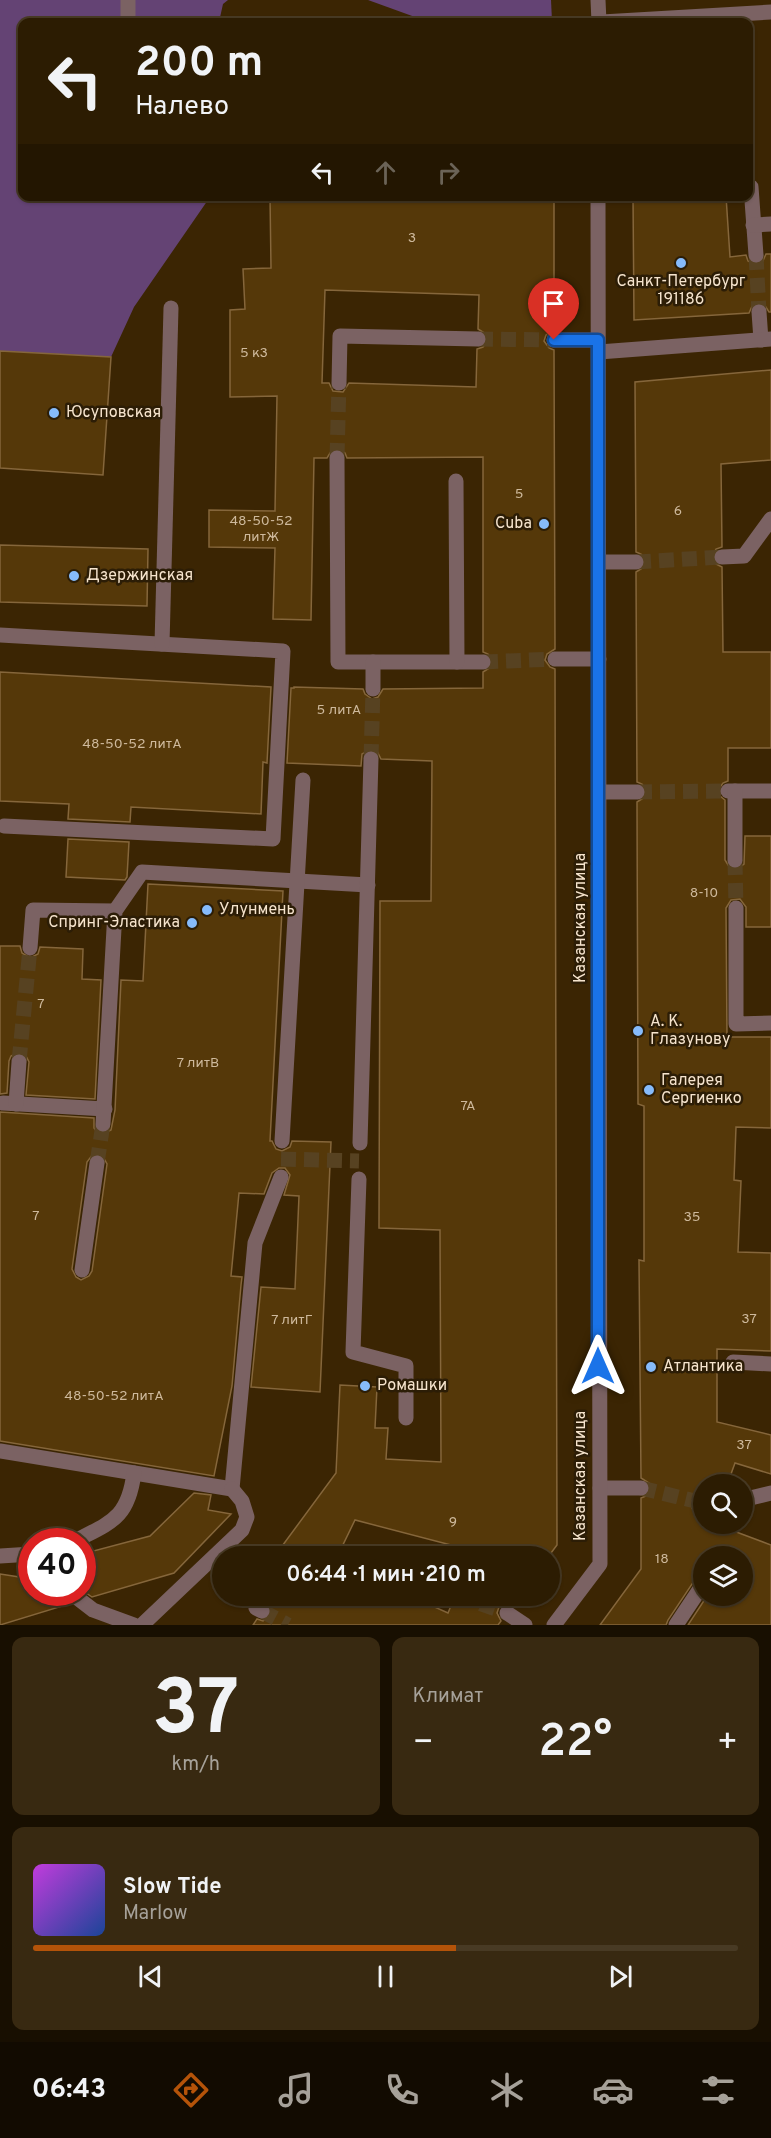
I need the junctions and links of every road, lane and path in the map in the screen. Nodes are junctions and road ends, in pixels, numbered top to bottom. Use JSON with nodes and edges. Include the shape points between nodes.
{"nodes":[{"id":1,"x":128,"y":0,"type":"edge"},
{"id":2,"x":598,"y":0,"type":"edge"},
{"id":3,"x":771,"y":12,"type":"edge"},
{"id":4,"x":128,"y":18,"type":"edge"},
{"id":5,"x":600,"y":18,"type":"edge"},
{"id":6,"x":668,"y":18,"type":"edge"},
{"id":7,"x":598,"y":201,"type":"edge"},
{"id":8,"x":752,"y":201,"type":"edge"},
{"id":9,"x":771,"y":224,"type":"edge"},
{"id":10,"x":753,"y":225,"type":"junction"},
{"id":11,"x":756,"y":255,"type":"tunnel mouth"},
{"id":12,"x":171,"y":308,"type":"dead end"},
{"id":13,"x":759,"y":312,"type":"tunnel mouth"},
{"id":14,"x":478,"y":339,"type":"tunnel mouth"},
{"id":15,"x":766,"y":339,"type":"edge"},
{"id":16,"x":554,"y":340,"type":"tunnel mouth"},
{"id":17,"x":598,"y":346,"type":"junction"},
{"id":18,"x":339,"y":383,"type":"tunnel mouth"},
{"id":19,"x":337,"y":458,"type":"tunnel mouth"},
{"id":20,"x":456,"y":481,"type":"dead end"},
{"id":21,"x":771,"y":519,"type":"edge"},
{"id":22,"x":722,"y":557,"type":"tunnel mouth"},
{"id":23,"x":599,"y":562,"type":"junction"},
{"id":24,"x":636,"y":562,"type":"tunnel mouth"},
{"id":25,"x":0,"y":635,"type":"edge"},
{"id":26,"x":162,"y":644,"type":"junction"},
{"id":27,"x":555,"y":659,"type":"tunnel mouth"},
{"id":28,"x":598,"y":659,"type":"junction"},
{"id":29,"x":373,"y":662,"type":"junction"},
{"id":30,"x":457,"y":662,"type":"junction"},
{"id":31,"x":483,"y":662,"type":"tunnel mouth"},
{"id":32,"x":372,"y":689,"type":"tunnel mouth"},
{"id":33,"x":371,"y":759,"type":"tunnel mouth"},
{"id":34,"x":303,"y":780,"type":"dead end"},
{"id":35,"x":771,"y":791,"type":"edge"},
{"id":36,"x":599,"y":792,"type":"junction"},
{"id":37,"x":637,"y":792,"type":"tunnel mouth"},
{"id":38,"x":4,"y":826,"type":"dead end"},
{"id":39,"x":735,"y":860,"type":"tunnel mouth"},
{"id":40,"x":297,"y":880,"type":"junction"},
{"id":41,"x":368,"y":885,"type":"junction"},
{"id":42,"x":736,"y":908,"type":"tunnel mouth"},
{"id":43,"x":115,"y":911,"type":"junction"},
{"id":44,"x":30,"y":948,"type":"tunnel mouth"},
{"id":45,"x":771,"y":1023,"type":"edge"},
{"id":46,"x":20,"y":1062,"type":"tunnel mouth"},
{"id":47,"x":282,"y":1141,"type":"dead end"},
{"id":48,"x":360,"y":1143,"type":"dead end"},
{"id":49,"x":97,"y":1164,"type":"tunnel mouth"},
{"id":50,"x":280,"y":1177,"type":"dead end"},
{"id":51,"x":359,"y":1179,"type":"dead end"},
{"id":52,"x":81,"y":1270,"type":"dead end"},
{"id":53,"x":733,"y":1362,"type":"dead end"},
{"id":54,"x":771,"y":1364,"type":"edge"},
{"id":55,"x":406,"y":1418,"type":"dead end"},
{"id":56,"x":0,"y":1451,"type":"edge"},
{"id":57,"x":134,"y":1473,"type":"junction"},
{"id":58,"x":600,"y":1488,"type":"junction"},
{"id":59,"x":641,"y":1488,"type":"tunnel mouth"},
{"id":60,"x":232,"y":1489,"type":"junction"},
{"id":61,"x":771,"y":1493,"type":"edge"},
{"id":62,"x":753,"y":1497,"type":"edge"},
{"id":63,"x":96,"y":1530,"type":"edge"},
{"id":64,"x":18,"y":1555,"type":"edge"},
{"id":65,"x":0,"y":1556,"type":"edge"},
{"id":66,"x":693,"y":1600,"type":"edge"},
{"id":67,"x":88,"y":1606,"type":"edge"},
{"id":68,"x":507,"y":1613,"type":"tunnel mouth"},
{"id":69,"x":134,"y":1625,"type":"edge"},
{"id":70,"x":142,"y":1625,"type":"edge"},
{"id":71,"x":525,"y":1625,"type":"edge"},
{"id":72,"x":554,"y":1625,"type":"edge"},
{"id":73,"x":676,"y":1625,"type":"edge"}],
"edges":[{"from":1,"to":4,"type":"street"},
{"from":2,"to":5,"type":"street"},
{"from":3,"to":6,"type":"street"},
{"from":7,"to":17,"type":"street","name":"Казанская улица"},
{"from":8,"to":10,"type":"street"},
{"from":9,"to":10,"type":"street"},
{"from":10,"to":11,"type":"street"},
{"from":12,"to":26,"type":"street"},
{"from":13,"to":15,"type":"street"},
{"from":14,"to":18,"type":"street","via":[[340,336]]},
{"from":15,"to":17,"type":"street"},
{"from":16,"to":17,"type":"street"},
{"from":17,"to":23,"type":"street","name":"Казанская улица"},
{"from":19,"to":29,"type":"street","via":[[338,662]]},
{"from":20,"to":30,"type":"street"},
{"from":21,"to":22,"type":"street","via":[[744,556]]},
{"from":23,"to":24,"type":"street"},
{"from":23,"to":28,"type":"street","name":"Казанская улица"},
{"from":25,"to":26,"type":"street"},
{"from":26,"to":38,"type":"street","via":[[283,651],[273,839]]},
{"from":27,"to":28,"type":"street"},
{"from":28,"to":36,"type":"street","name":"Казанская улица"},
{"from":29,"to":30,"type":"street"},
{"from":29,"to":32,"type":"street"},
{"from":30,"to":31,"type":"street"},
{"from":33,"to":41,"type":"street"},
{"from":34,"to":40,"type":"street"},
{"from":35,"to":39,"type":"street","via":[[731,791]]},
{"from":36,"to":37,"type":"street"},
{"from":36,"to":58,"type":"street","name":"Казанская улица"},
{"from":40,"to":41,"type":"street"},
{"from":40,"to":43,"type":"street","via":[[142,872]]},
{"from":40,"to":47,"type":"street"},
{"from":41,"to":48,"type":"street"},
{"from":42,"to":45,"type":"street","via":[[736,1024]]},
{"from":43,"to":44,"type":"street","via":[[33,910]]},
{"from":43,"to":46,"type":"street","via":[[104,1116],[9,1104]]},
{"from":49,"to":52,"type":"street"},
{"from":50,"to":60,"type":"street","via":[[255,1243]]},
{"from":51,"to":55,"type":"street","via":[[353,1352],[406,1366]]},
{"from":53,"to":54,"type":"street"},
{"from":56,"to":57,"type":"street"},
{"from":57,"to":60,"type":"street"},
{"from":57,"to":63,"type":"street","via":[[123,1511]]},
{"from":58,"to":59,"type":"street"},
{"from":58,"to":72,"type":"street","name":"Казанская улица","via":[[600,1564]]},
{"from":60,"to":70,"type":"street","via":[[242,1501],[247,1517],[242,1530]]},
{"from":61,"to":62,"type":"street"},
{"from":64,"to":65,"type":"street"},
{"from":66,"to":73,"type":"street"},
{"from":67,"to":69,"type":"street"},
{"from":68,"to":71,"type":"street"}]}
